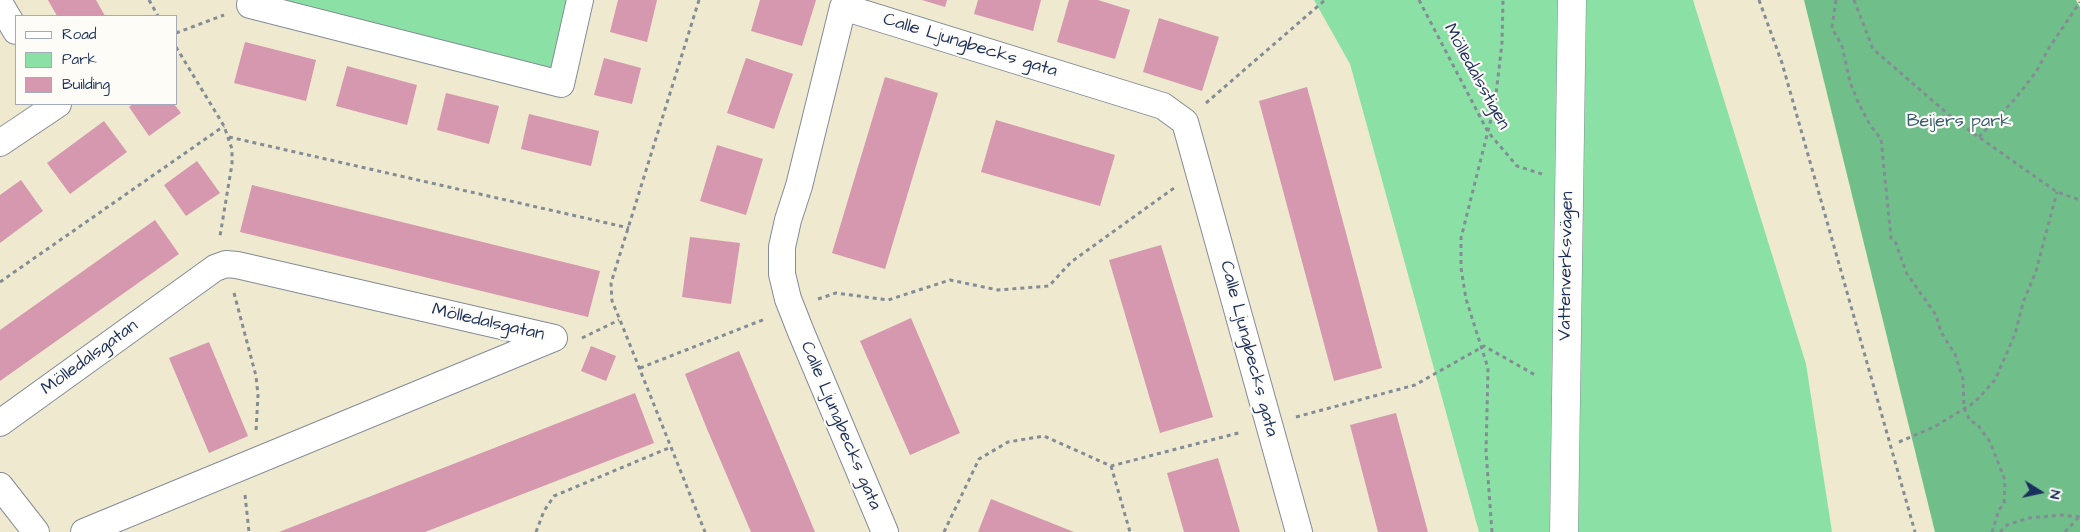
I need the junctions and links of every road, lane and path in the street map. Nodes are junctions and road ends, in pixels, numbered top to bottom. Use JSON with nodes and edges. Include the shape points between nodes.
{"nodes":[{"id":1,"x":149,"y":0,"type":"edge"},
{"id":2,"x":580,"y":0,"type":"edge"},
{"id":3,"x":699,"y":0,"type":"edge"},
{"id":4,"x":1325,"y":0,"type":"edge"},
{"id":5,"x":1419,"y":0,"type":"edge"},
{"id":6,"x":1503,"y":0,"type":"edge"},
{"id":7,"x":1572,"y":0,"type":"edge"},
{"id":8,"x":1759,"y":0,"type":"edge"},
{"id":9,"x":1836,"y":0,"type":"edge"},
{"id":10,"x":1855,"y":0,"type":"edge"},
{"id":11,"x":2080,"y":2,"type":"edge"},
{"id":12,"x":251,"y":3,"type":"edge"},
{"id":13,"x":0,"y":4,"type":"edge"},
{"id":14,"x":157,"y":15,"type":"edge"},
{"id":15,"x":15,"y":29,"type":"edge"},
{"id":16,"x":178,"y":32,"type":"edge"},
{"id":17,"x":57,"y":105,"type":"edge"},
{"id":18,"x":1184,"y":122,"type":"junction"},
{"id":19,"x":224,"y":126,"type":"dead end"},
{"id":20,"x":1488,"y":132,"type":"junction"},
{"id":21,"x":229,"y":137,"type":"dead end"},
{"id":22,"x":1979,"y":137,"type":"junction"},
{"id":23,"x":0,"y":143,"type":"edge"},
{"id":24,"x":1199,"y":170,"type":"junction"},
{"id":25,"x":1542,"y":174,"type":"dead end"},
{"id":26,"x":2057,"y":192,"type":"junction"},
{"id":27,"x":2080,"y":200,"type":"edge"},
{"id":28,"x":629,"y":228,"type":"junction"},
{"id":29,"x":0,"y":282,"type":"edge"},
{"id":30,"x":792,"y":309,"type":"junction"},
{"id":31,"x":620,"y":320,"type":"junction"},
{"id":32,"x":554,"y":338,"type":"junction"},
{"id":33,"x":1482,"y":347,"type":"junction"},
{"id":34,"x":640,"y":368,"type":"junction"},
{"id":35,"x":1539,"y":377,"type":"dead end"},
{"id":36,"x":1964,"y":408,"type":"junction"},
{"id":37,"x":0,"y":423,"type":"edge"},
{"id":38,"x":1269,"y":424,"type":"junction"},
{"id":39,"x":1899,"y":442,"type":"dead end"},
{"id":40,"x":671,"y":447,"type":"junction"},
{"id":41,"x":1111,"y":466,"type":"junction"},
{"id":42,"x":0,"y":488,"type":"edge"},
{"id":43,"x":2079,"y":516,"type":"edge"},
{"id":44,"x":36,"y":532,"type":"edge"},
{"id":45,"x":84,"y":532,"type":"edge"},
{"id":46,"x":536,"y":532,"type":"edge"},
{"id":47,"x":705,"y":532,"type":"edge"},
{"id":48,"x":885,"y":532,"type":"edge"},
{"id":49,"x":944,"y":532,"type":"edge"},
{"id":50,"x":1130,"y":532,"type":"edge"},
{"id":51,"x":1298,"y":532,"type":"edge"},
{"id":52,"x":1492,"y":532,"type":"edge"},
{"id":53,"x":1564,"y":532,"type":"edge"},
{"id":54,"x":1915,"y":532,"type":"edge"},
{"id":55,"x":1992,"y":532,"type":"edge"},
{"id":56,"x":2000,"y":532,"type":"edge"},
{"id":57,"x":2065,"y":532,"type":"edge"}],
"edges":[{"from":1,"to":14,"type":"path"},
{"from":2,"to":12,"type":"street","via":[[561,84]]},
{"from":3,"to":28,"type":"path"},
{"from":4,"to":18,"type":"path"},
{"from":5,"to":20,"type":"path","name":"Mölledalsstigen"},
{"from":6,"to":20,"type":"path","via":[[1496,94]]},
{"from":7,"to":53,"type":"street","name":"Vattenverksvägen"},
{"from":8,"to":54,"type":"path","via":[[1782,63]]},
{"from":9,"to":36,"type":"path","via":[[1832,28],[1842,46],[1858,102],[1882,139],[1891,238],[1907,274],[1936,316],[1941,332],[1955,354],[1963,379]]},
{"from":10,"to":22,"type":"path","via":[[1873,49]]},
{"from":11,"to":22,"type":"path","via":[[2048,48],[2036,72]]},
{"from":12,"to":16,"type":"path"},
{"from":13,"to":15,"type":"street"},
{"from":17,"to":23,"type":"street"},
{"from":18,"to":24,"type":"street","name":"Calle Ljungbecks gata"},
{"from":18,"to":30,"type":"street","name":"Calle Ljungbecks gata","via":[[1163,106],[843,7],[782,247],[782,274]]},
{"from":19,"to":29,"type":"path"},
{"from":20,"to":25,"type":"path","name":"Mölledalsstigen","via":[[1517,166]]},
{"from":20,"to":33,"type":"path","via":[[1461,238],[1466,300]]},
{"from":21,"to":28,"type":"path"},
{"from":22,"to":26,"type":"path"},
{"from":24,"to":30,"type":"path","via":[[1071,262],[1049,286],[998,290],[950,280],[888,300],[836,293]]},
{"from":24,"to":38,"type":"street","name":"Calle Ljungbecks gata"},
{"from":26,"to":27,"type":"path"},
{"from":26,"to":36,"type":"path","via":[[2036,271],[2012,341],[1995,380],[1975,402]]},
{"from":28,"to":31,"type":"path","via":[[611,283],[612,301]]},
{"from":30,"to":34,"type":"path"},
{"from":30,"to":48,"type":"street","name":"Calle Ljungbecks gata"},
{"from":31,"to":32,"type":"path","via":[[581,338]]},
{"from":31,"to":34,"type":"path"},
{"from":32,"to":37,"type":"street","name":"Mölledalsgatan","via":[[226,264],[215,268]]},
{"from":32,"to":45,"type":"street","name":"Mölledalsgatan"},
{"from":33,"to":35,"type":"path"},
{"from":33,"to":38,"type":"path","via":[[1415,385]]},
{"from":33,"to":52,"type":"path","via":[[1488,368],[1486,451]]},
{"from":34,"to":40,"type":"path"},
{"from":36,"to":39,"type":"path","via":[[1934,427]]},
{"from":36,"to":55,"type":"path","via":[[1970,421],[1977,424],[1990,442],[2005,480],[2006,496]]},
{"from":38,"to":41,"type":"path"},
{"from":38,"to":51,"type":"street","name":"Calle Ljungbecks gata"},
{"from":40,"to":46,"type":"path","via":[[554,496]]},
{"from":40,"to":47,"type":"path"},
{"from":41,"to":49,"type":"path","via":[[1044,436],[1008,442],[978,459]]},
{"from":41,"to":50,"type":"path"},
{"from":42,"to":44,"type":"street"},
{"from":43,"to":56,"type":"path","via":[[2029,518],[2007,525]]},
{"from":43,"to":57,"type":"path"}]}
